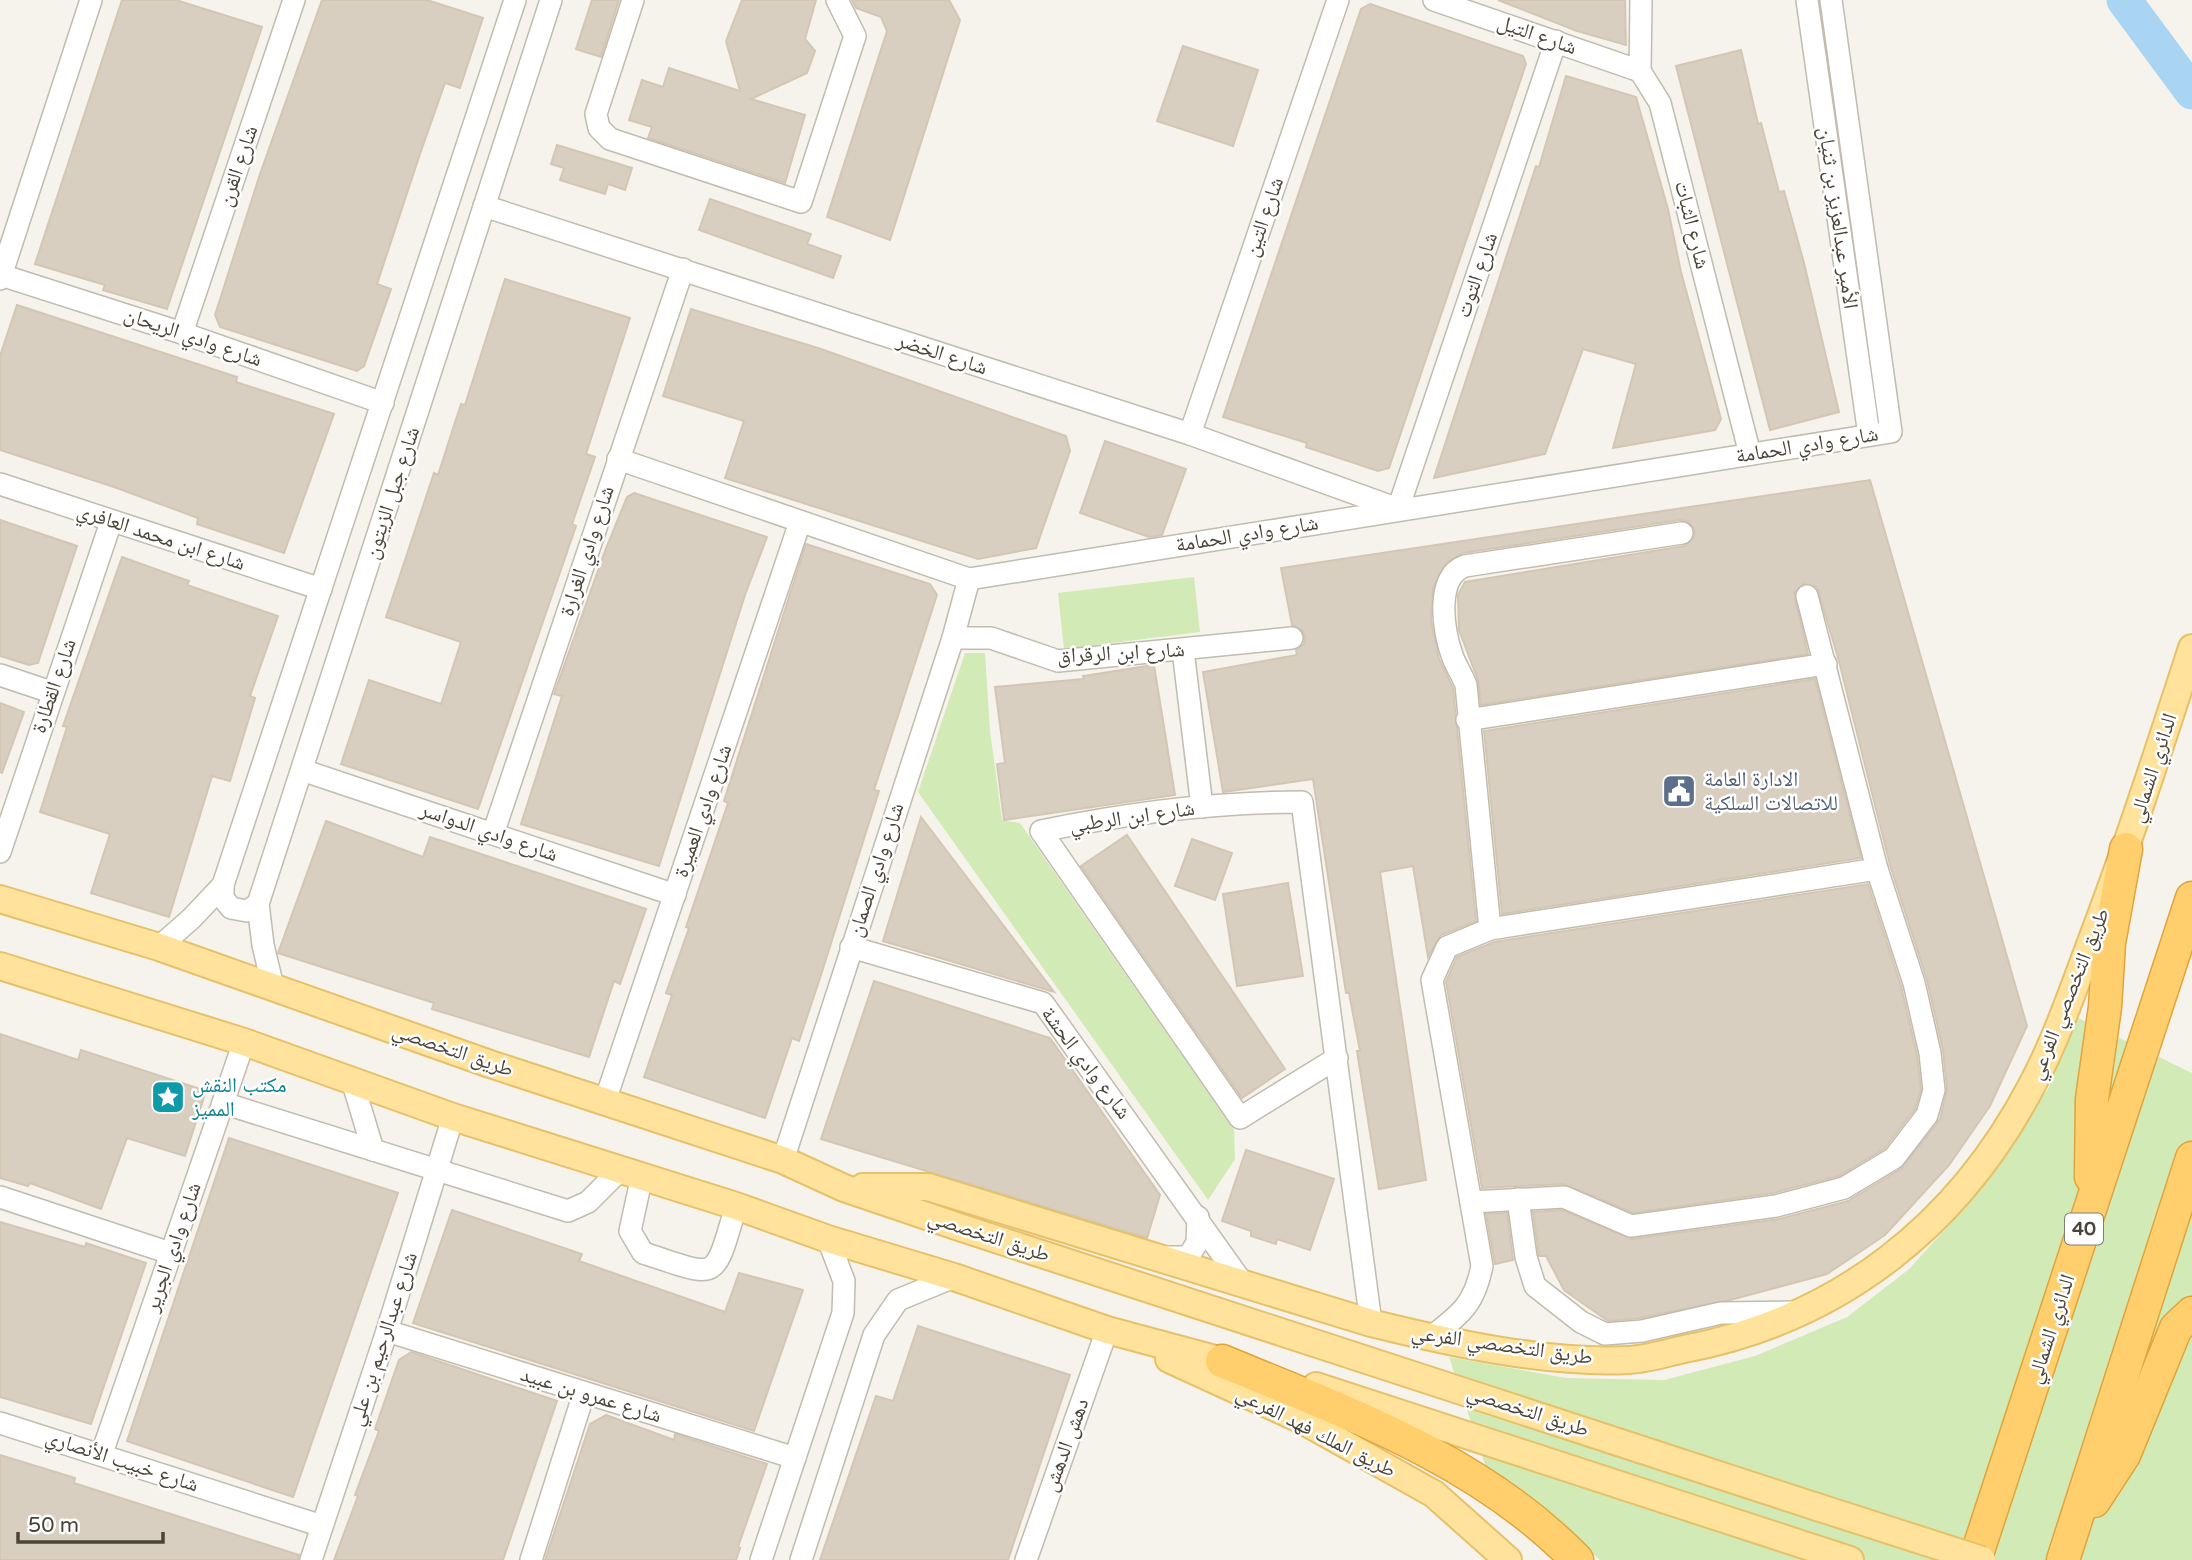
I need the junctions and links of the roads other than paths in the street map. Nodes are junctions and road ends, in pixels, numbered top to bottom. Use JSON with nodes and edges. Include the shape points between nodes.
{"nodes":[{"id":1,"x":91,"y":0,"type":"edge"},
{"id":2,"x":294,"y":0,"type":"edge"},
{"id":3,"x":515,"y":0,"type":"edge"},
{"id":4,"x":551,"y":0,"type":"edge"},
{"id":5,"x":633,"y":0,"type":"edge"},
{"id":6,"x":836,"y":0,"type":"edge"},
{"id":7,"x":1338,"y":0,"type":"edge"},
{"id":8,"x":1434,"y":0,"type":"edge"},
{"id":9,"x":1642,"y":0,"type":"edge"},
{"id":10,"x":1807,"y":0,"type":"edge"},
{"id":11,"x":1830,"y":0,"type":"edge"},
{"id":12,"x":1556,"y":41,"type":"junction"},
{"id":13,"x":1640,"y":71,"type":"junction"},
{"id":14,"x":484,"y":206,"type":"junction"},
{"id":15,"x":682,"y":269,"type":"junction"},
{"id":16,"x":1,"y":277,"type":"edge"},
{"id":17,"x":182,"y":332,"type":"junction"},
{"id":18,"x":383,"y":403,"type":"junction"},
{"id":19,"x":1891,"y":432,"type":"joint"},
{"id":20,"x":1190,"y":434,"type":"junction"},
{"id":21,"x":1869,"y":435,"type":"junction"},
{"id":22,"x":1750,"y":454,"type":"junction"},
{"id":23,"x":618,"y":459,"type":"junction"},
{"id":24,"x":0,"y":484,"type":"edge"},
{"id":25,"x":1398,"y":509,"type":"junction"},
{"id":26,"x":111,"y":522,"type":"junction"},
{"id":27,"x":800,"y":522,"type":"junction"},
{"id":28,"x":1682,"y":533,"type":"dead end"},
{"id":29,"x":969,"y":579,"type":"junction"},
{"id":30,"x":321,"y":589,"type":"junction"},
{"id":31,"x":1807,"y":596,"type":"dead end"},
{"id":32,"x":953,"y":638,"type":"junction"},
{"id":33,"x":1292,"y":638,"type":"dead end"},
{"id":34,"x":2192,"y":648,"type":"edge"},
{"id":35,"x":1183,"y":650,"type":"junction"},
{"id":36,"x":1826,"y":664,"type":"junction"},
{"id":37,"x":0,"y":676,"type":"edge"},
{"id":38,"x":51,"y":692,"type":"junction"},
{"id":39,"x":1467,"y":720,"type":"junction"},
{"id":40,"x":302,"y":770,"type":"junction"},
{"id":41,"x":1202,"y":807,"type":"junction"},
{"id":42,"x":493,"y":834,"type":"junction"},
{"id":43,"x":2126,"y":849,"type":"junction"},
{"id":44,"x":0,"y":852,"type":"edge"},
{"id":45,"x":1877,"y":869,"type":"junction"},
{"id":46,"x":223,"y":885,"type":"junction"},
{"id":47,"x":675,"y":895,"type":"junction"},
{"id":48,"x":2192,"y":898,"type":"edge"},
{"id":49,"x":0,"y":899,"type":"edge"},
{"id":50,"x":258,"y":904,"type":"junction"},
{"id":51,"x":1490,"y":929,"type":"junction"},
{"id":52,"x":159,"y":947,"type":"junction"},
{"id":53,"x":851,"y":947,"type":"junction"},
{"id":54,"x":0,"y":966,"type":"edge"},
{"id":55,"x":274,"y":987,"type":"junction"},
{"id":56,"x":244,"y":1042,"type":"junction"},
{"id":57,"x":1337,"y":1058,"type":"junction"},
{"id":58,"x":352,"y":1080,"type":"junction"},
{"id":59,"x":605,"y":1101,"type":"junction"},
{"id":60,"x":223,"y":1103,"type":"junction"},
{"id":61,"x":453,"y":1116,"type":"junction"},
{"id":62,"x":373,"y":1150,"type":"junction"},
{"id":63,"x":2192,"y":1158,"type":"edge"},
{"id":64,"x":783,"y":1160,"type":"junction"},
{"id":65,"x":435,"y":1171,"type":"junction"},
{"id":66,"x":632,"y":1173,"type":"junction"},
{"id":67,"x":844,"y":1188,"type":"junction"},
{"id":68,"x":0,"y":1197,"type":"edge"},
{"id":69,"x":1518,"y":1199,"type":"junction"},
{"id":70,"x":1471,"y":1202,"type":"junction"},
{"id":71,"x":736,"y":1206,"type":"junction"},
{"id":72,"x":2090,"y":1210,"type":"junction"},
{"id":73,"x":1198,"y":1217,"type":"junction"},
{"id":74,"x":828,"y":1239,"type":"junction"},
{"id":75,"x":170,"y":1253,"type":"junction"},
{"id":76,"x":1156,"y":1256,"type":"junction"},
{"id":77,"x":954,"y":1277,"type":"junction"},
{"id":78,"x":1244,"y":1285,"type":"junction"},
{"id":79,"x":1804,"y":1312,"type":"junction"},
{"id":80,"x":2192,"y":1313,"type":"edge"},
{"id":81,"x":1371,"y":1324,"type":"junction"},
{"id":82,"x":387,"y":1331,"type":"junction"},
{"id":83,"x":1107,"y":1331,"type":"junction"},
{"id":84,"x":1430,"y":1338,"type":"junction"},
{"id":85,"x":1222,"y":1361,"type":"junction"},
{"id":86,"x":584,"y":1393,"type":"junction"},
{"id":87,"x":0,"y":1423,"type":"edge"},
{"id":88,"x":102,"y":1453,"type":"junction"},
{"id":89,"x":795,"y":1458,"type":"junction"},
{"id":90,"x":323,"y":1526,"type":"junction"},
{"id":91,"x":2068,"y":1547,"type":"edge"},
{"id":92,"x":311,"y":1560,"type":"edge"},
{"id":93,"x":531,"y":1560,"type":"edge"},
{"id":94,"x":761,"y":1560,"type":"edge"},
{"id":95,"x":801,"y":1560,"type":"edge"},
{"id":96,"x":1026,"y":1560,"type":"edge"},
{"id":97,"x":1508,"y":1560,"type":"edge"},
{"id":98,"x":1577,"y":1560,"type":"edge"},
{"id":99,"x":1850,"y":1560,"type":"edge"},
{"id":100,"x":1975,"y":1560,"type":"edge"},
{"id":101,"x":1982,"y":1560,"type":"edge"}],
"edges":[{"from":1,"to":16,"type":"street"},
{"from":2,"to":17,"type":"street","name":"شارع القرن"},
{"from":3,"to":18,"type":"street","name":"شارع جبل الزيتون"},
{"from":4,"to":14,"type":"street","name":"شارع جبل الزيتون"},
{"from":5,"to":6,"type":"street","via":[[596,114],[599,128],[610,139],[801,202],[855,36]]},
{"from":7,"to":20,"type":"street","name":"شارع التين"},
{"from":8,"to":12,"type":"street","name":"شارع التيل"},
{"from":9,"to":13,"type":"street"},
{"from":10,"to":21,"type":"street","name":"الأمير عبدالعزيز بن ثنيان"},
{"from":11,"to":19,"type":"street","name":"الأمير عبدالعزيز بن ثنيان"},
{"from":12,"to":13,"type":"street","name":"شارع التيل"},
{"from":12,"to":25,"type":"street","name":"شارع التوت"},
{"from":13,"to":22,"type":"street","name":"شارع الثبات","via":[[1660,103]]},
{"from":14,"to":15,"type":"street","name":"شارع الخضر"},
{"from":14,"to":40,"type":"street","name":"شارع جبل الزيتون"},
{"from":15,"to":20,"type":"street","name":"شارع الخضر"},
{"from":15,"to":23,"type":"street","name":"شارع وادي الغرارة"},
{"from":16,"to":17,"type":"street","name":"شارع وادي الريحان"},
{"from":17,"to":18,"type":"street","name":"شارع وادي الريحان"},
{"from":18,"to":30,"type":"street","name":"شارع جبل الزيتون"},
{"from":19,"to":21,"type":"street","name":"شارع وادي الحمامة"},
{"from":20,"to":25,"type":"street","name":"شارع الخضر"},
{"from":21,"to":22,"type":"street","name":"شارع وادي الحمامة"},
{"from":22,"to":25,"type":"street","name":"شارع وادي الحمامة"},
{"from":23,"to":27,"type":"street","name":"شارع وادي الحمامة"},
{"from":23,"to":42,"type":"street","name":"شارع وادي الغرارة"},
{"from":24,"to":26,"type":"street","name":"شارع ابن محمد العافري"},
{"from":25,"to":29,"type":"street","name":"شارع وادي الحمامة"},
{"from":26,"to":30,"type":"street","name":"شارع ابن محمد العافري"},
{"from":26,"to":38,"type":"street","name":"شارع القطارة"},
{"from":27,"to":29,"type":"street","name":"شارع وادي الحمامة"},
{"from":27,"to":47,"type":"street","name":"شارع وادي العميرة"},
{"from":28,"to":39,"type":"street","via":[[1456,569],[1443,602],[1452,657],[1466,685]]},
{"from":29,"to":32,"type":"street","name":"شارع وادي الصمان"},
{"from":30,"to":46,"type":"street","name":"شارع جبل الزيتون"},
{"from":31,"to":36,"type":"street"},
{"from":32,"to":35,"type":"street","name":"شارع ابن الرقراق","via":[[991,638],[1058,661]]},
{"from":32,"to":53,"type":"street","name":"شارع وادي الصمان"},
{"from":33,"to":35,"type":"street","name":"شارع ابن الرقراق"},
{"from":34,"to":43,"type":"main road","name":"الدائري الشمالي"},
{"from":35,"to":41,"type":"street"},
{"from":36,"to":39,"type":"street"},
{"from":36,"to":45,"type":"street"},
{"from":37,"to":38,"type":"street"},
{"from":38,"to":44,"type":"street","name":"شارع القطارة"},
{"from":39,"to":51,"type":"street"},
{"from":40,"to":42,"type":"street","name":"شارع وادي الدواسر"},
{"from":40,"to":50,"type":"street","name":"شارع جبل الزيتون"},
{"from":41,"to":57,"type":"street","name":"شارع ابن الرطبي","via":[[1302,802]]},
{"from":41,"to":57,"type":"street","name":"شارع ابن الرطبي","via":[[1121,814],[1041,831],[1240,1118]]},
{"from":42,"to":47,"type":"street","name":"شارع وادي الدواسر"},
{"from":43,"to":72,"type":"highway","via":[[2109,943],[2092,1099]]},
{"from":43,"to":79,"type":"main road","name":"طريق التخصصي الفرعي","via":[[2066,1011],[2032,1086],[2004,1130],[1967,1182],[1922,1231],[1880,1268]]},
{"from":45,"to":51,"type":"street"},
{"from":45,"to":69,"type":"street","via":[[1914,983],[1934,1090],[1927,1115],[1894,1158],[1844,1188],[1776,1206],[1631,1226],[1564,1197]]},
{"from":46,"to":50,"type":"street","via":[[223,898],[231,908],[247,911]]},
{"from":46,"to":52,"type":"street","name":"شارع جبل الزيتون"},
{"from":47,"to":59,"type":"street","name":"شارع وادي العميرة"},
{"from":48,"to":72,"type":"highway","name":"الدائري الشمالي","number":"40"},
{"from":49,"to":52,"type":"main road","name":"طريق التخصصي"},
{"from":50,"to":55,"type":"street","name":"شارع جبل الزيتون"},
{"from":51,"to":70,"type":"street","via":[[1447,947],[1432,980]]},
{"from":52,"to":55,"type":"main road","name":"طريق التخصصي"},
{"from":53,"to":64,"type":"street","name":"شارع وادي الصمان"},
{"from":53,"to":73,"type":"street","name":"شارع وادي الحشة","via":[[1043,1003]]},
{"from":54,"to":56,"type":"main road","name":"طريق التخصصي"},
{"from":55,"to":59,"type":"main road","name":"طريق التخصصي"},
{"from":56,"to":58,"type":"main road","name":"طريق التخصصي"},
{"from":56,"to":60,"type":"street","name":"شارع وادي الجرير"},
{"from":57,"to":81,"type":"street","name":"شارع ابن الرطبي"},
{"from":58,"to":61,"type":"main road","name":"طريق التخصصي"},
{"from":58,"to":62,"type":"street"},
{"from":59,"to":64,"type":"main road","name":"طريق التخصصي"},
{"from":60,"to":62,"type":"street"},
{"from":60,"to":75,"type":"street","name":"شارع وادي الجرير"},
{"from":61,"to":65,"type":"street","name":"شارع عبدالرحيم بن علي"},
{"from":61,"to":66,"type":"main road","name":"طريق التخصصي"},
{"from":62,"to":65,"type":"street"},
{"from":63,"to":91,"type":"highway"},
{"from":64,"to":67,"type":"main road","name":"طريق التخصصي"},
{"from":65,"to":66,"type":"street","via":[[568,1211]]},
{"from":65,"to":82,"type":"street","name":"شارع عبدالرحيم بن علي"},
{"from":66,"to":71,"type":"main road","name":"طريق التخصصي"},
{"from":66,"to":71,"type":"street","via":[[630,1231],[643,1253],[701,1271],[712,1269],[721,1260]]},
{"from":67,"to":76,"type":"main road","name":"طريق التخصصي الفرعي","via":[[928,1187]]},
{"from":67,"to":101,"type":"main road","name":"طريق التخصصي","bridge":true},
{"from":68,"to":75,"type":"street"},
{"from":69,"to":70,"type":"street"},
{"from":69,"to":79,"type":"street","via":[[1535,1286],[1581,1322],[1605,1334],[1721,1314]]},
{"from":70,"to":84,"type":"street","via":[[1482,1266],[1477,1290],[1468,1307]]},
{"from":71,"to":74,"type":"main road","name":"طريق التخصصي"},
{"from":72,"to":100,"type":"highway","name":"الدائري الشمالي","number":"40"},
{"from":73,"to":76,"type":"street","via":[[1197,1243],[1188,1257]]},
{"from":73,"to":78,"type":"street","name":"شارع وادي الحشة"},
{"from":74,"to":77,"type":"main road","name":"طريق التخصصي"},
{"from":74,"to":89,"type":"street","via":[[844,1281],[843,1313]]},
{"from":75,"to":88,"type":"street","name":"شارع وادي الجرير"},
{"from":76,"to":78,"type":"main road","name":"طريق التخصصي الفرعي"},
{"from":77,"to":83,"type":"main road","name":"طريق التخصصي"},
{"from":77,"to":95,"type":"street","via":[[898,1300],[874,1335]]},
{"from":78,"to":81,"type":"main road","name":"طريق التخصصي الفرعي"},
{"from":79,"to":84,"type":"main road","name":"طريق التخصصي الفرعي","via":[[1722,1342],[1630,1360],[1553,1356]]},
{"from":80,"to":91,"type":"highway","via":[[2176,1328],[2124,1455]]},
{"from":81,"to":84,"type":"main road","name":"طريق التخصصي الفرعي"},
{"from":82,"to":86,"type":"street","name":"شارع عمرو بن عبيد"},
{"from":82,"to":90,"type":"street","name":"شارع عبدالرحيم بن علي"},
{"from":83,"to":85,"type":"main road","name":"طريق التخصصي"},
{"from":83,"to":96,"type":"street","name":"دهش الدهش"},
{"from":83,"to":97,"type":"main road","name":"طريق الملك فهد الفرعي","via":[[1300,1419],[1434,1494]]},
{"from":85,"to":98,"type":"highway","via":[[1384,1428],[1452,1464],[1500,1496]]},
{"from":85,"to":99,"type":"main road","name":"طريق التخصصي","via":[[1317,1386]]},
{"from":86,"to":89,"type":"street","name":"شارع عمرو بن عبيد"},
{"from":86,"to":93,"type":"street"},
{"from":87,"to":88,"type":"street","name":"شارع خبيب الأنصاري"},
{"from":88,"to":90,"type":"street","name":"شارع خبيب الأنصاري"},
{"from":89,"to":94,"type":"street"},
{"from":90,"to":92,"type":"street","name":"شارع عبدالرحيم بن علي"}]}
